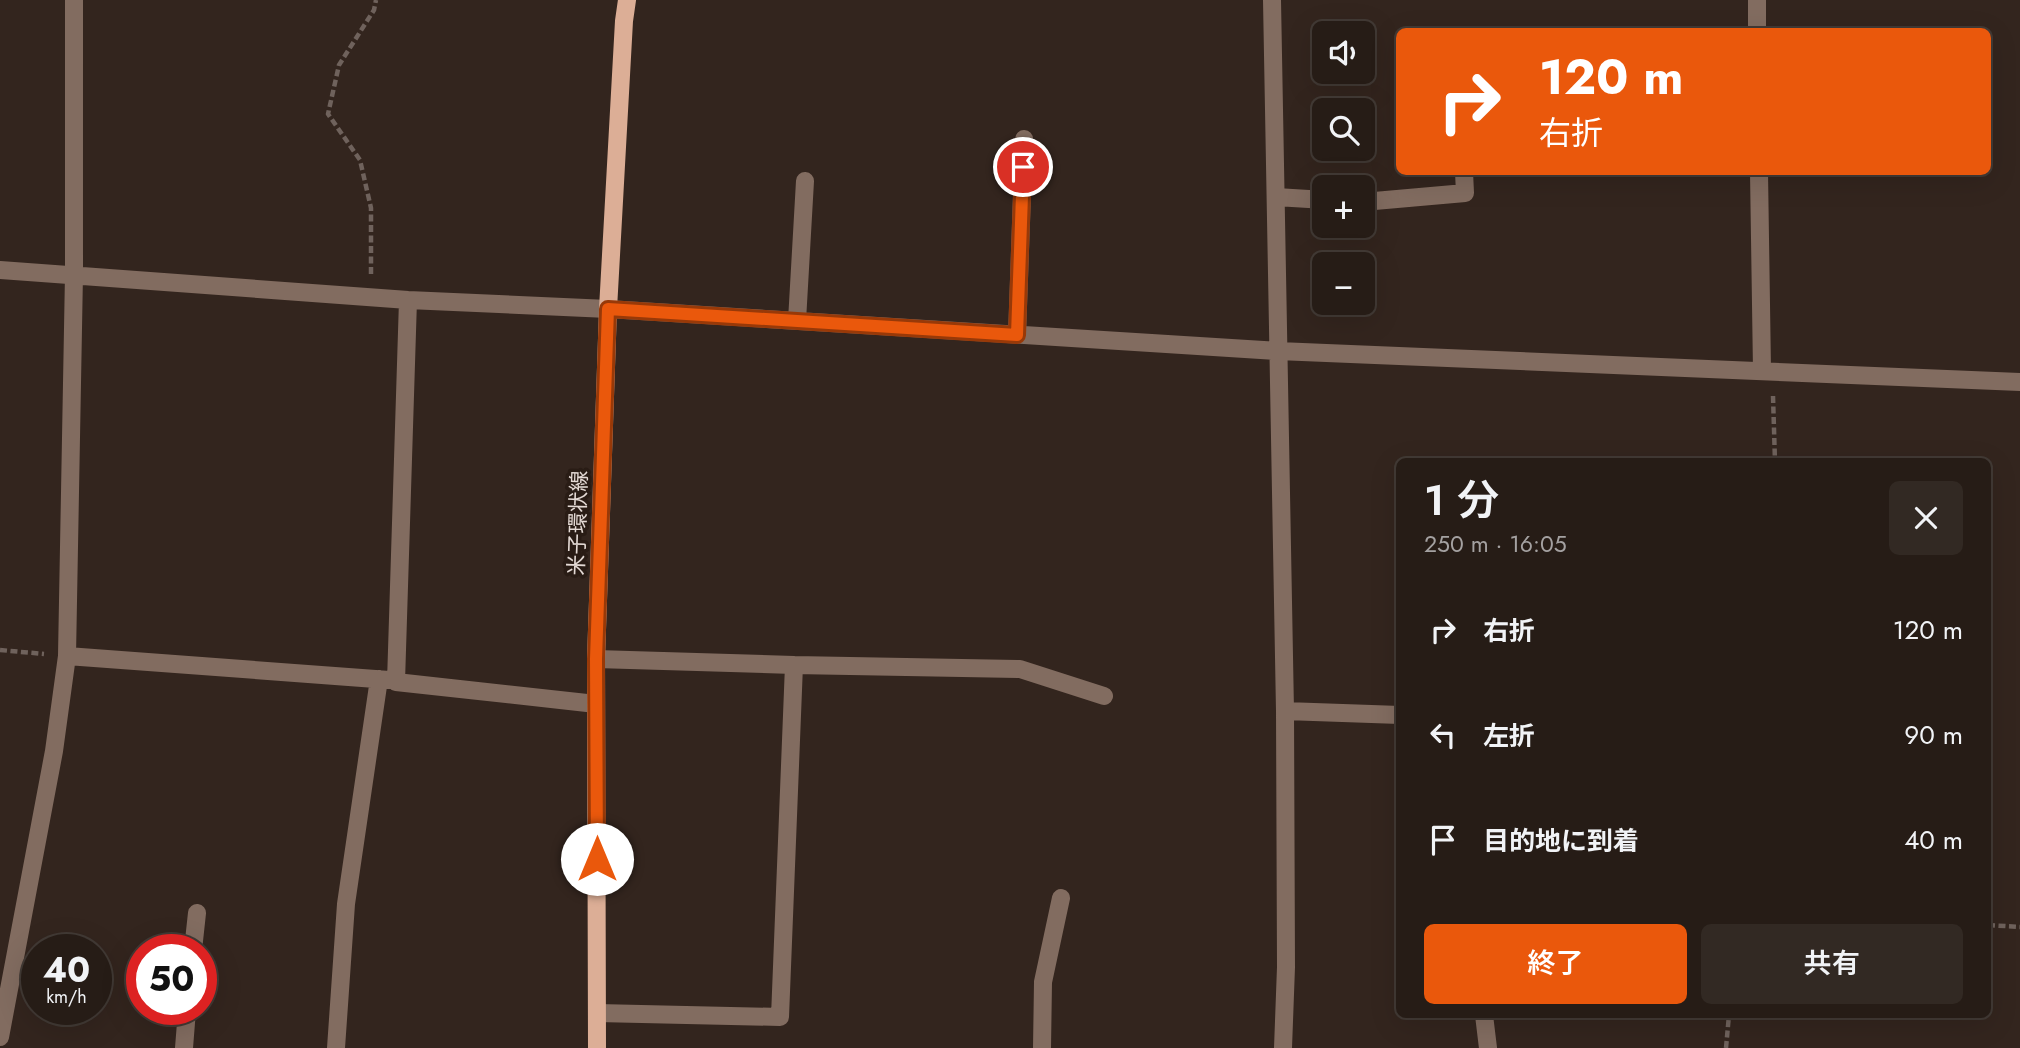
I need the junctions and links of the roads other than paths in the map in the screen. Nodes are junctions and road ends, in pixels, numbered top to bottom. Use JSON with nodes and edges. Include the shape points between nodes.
{"nodes":[{"id":1,"x":74,"y":0,"type":"edge"},
{"id":2,"x":627,"y":0,"type":"edge"},
{"id":3,"x":1272,"y":0,"type":"edge"},
{"id":4,"x":1757,"y":0,"type":"edge"},
{"id":5,"x":1757,"y":28,"type":"edge"},
{"id":6,"x":1024,"y":139,"type":"dead end"},
{"id":7,"x":1464,"y":175,"type":"edge"},
{"id":8,"x":1759,"y":175,"type":"edge"},
{"id":9,"x":805,"y":181,"type":"dead end"},
{"id":10,"x":1276,"y":197,"type":"junction"},
{"id":11,"x":1312,"y":199,"type":"edge"},
{"id":12,"x":1375,"y":201,"type":"edge"},
{"id":13,"x":0,"y":270,"type":"edge"},
{"id":14,"x":74,"y":274,"type":"junction"},
{"id":15,"x":408,"y":300,"type":"junction"},
{"id":16,"x":608,"y":309,"type":"junction"},
{"id":17,"x":797,"y":321,"type":"junction"},
{"id":18,"x":1017,"y":335,"type":"junction"},
{"id":19,"x":1278,"y":351,"type":"junction"},
{"id":20,"x":1767,"y":370,"type":"junction"},
{"id":21,"x":2020,"y":382,"type":"edge"},
{"id":22,"x":67,"y":656,"type":"junction"},
{"id":23,"x":596,"y":659,"type":"junction"},
{"id":24,"x":794,"y":664,"type":"junction"},
{"id":25,"x":388,"y":680,"type":"junction"},
{"id":26,"x":1104,"y":696,"type":"dead end"},
{"id":27,"x":596,"y":704,"type":"junction"},
{"id":28,"x":1285,"y":711,"type":"junction"},
{"id":29,"x":1396,"y":715,"type":"edge"},
{"id":30,"x":1060,"y":898,"type":"dead end"},
{"id":31,"x":197,"y":913,"type":"dead end"},
{"id":32,"x":195,"y":934,"type":"edge"},
{"id":33,"x":597,"y":1013,"type":"junction"},
{"id":34,"x":1484,"y":1018,"type":"edge"},
{"id":35,"x":186,"y":1025,"type":"edge"},
{"id":36,"x":0,"y":1037,"type":"edge"},
{"id":37,"x":184,"y":1048,"type":"edge"},
{"id":38,"x":336,"y":1048,"type":"edge"},
{"id":39,"x":597,"y":1048,"type":"edge"},
{"id":40,"x":1042,"y":1048,"type":"edge"},
{"id":41,"x":1283,"y":1048,"type":"edge"},
{"id":42,"x":1489,"y":1048,"type":"edge"}],
"edges":[{"from":1,"to":14,"type":"street"},
{"from":2,"to":16,"type":"main road","name":"米子環状線"},
{"from":3,"to":10,"type":"street"},
{"from":4,"to":5,"type":"street"},
{"from":6,"to":18,"type":"street"},
{"from":7,"to":12,"type":"street","via":[[1465,193]]},
{"from":8,"to":20,"type":"street"},
{"from":9,"to":17,"type":"street"},
{"from":10,"to":11,"type":"street"},
{"from":10,"to":19,"type":"street"},
{"from":13,"to":14,"type":"street"},
{"from":14,"to":15,"type":"street"},
{"from":14,"to":22,"type":"street"},
{"from":15,"to":16,"type":"street"},
{"from":15,"to":25,"type":"street"},
{"from":16,"to":17,"type":"street"},
{"from":16,"to":23,"type":"main road","name":"米子環状線"},
{"from":17,"to":18,"type":"street"},
{"from":18,"to":19,"type":"street"},
{"from":19,"to":20,"type":"street"},
{"from":19,"to":28,"type":"street"},
{"from":20,"to":21,"type":"street"},
{"from":22,"to":25,"type":"street"},
{"from":22,"to":36,"type":"street","via":[[54,751]]},
{"from":23,"to":24,"type":"street"},
{"from":23,"to":27,"type":"main road","name":"米子環状線"},
{"from":24,"to":26,"type":"street","via":[[1020,669]]},
{"from":24,"to":33,"type":"street","via":[[780,1017]]},
{"from":25,"to":27,"type":"street"},
{"from":25,"to":38,"type":"street","via":[[346,904]]},
{"from":27,"to":33,"type":"main road","name":"米子環状線"},
{"from":28,"to":29,"type":"street"},
{"from":28,"to":41,"type":"street"},
{"from":30,"to":40,"type":"street","via":[[1043,982]]},
{"from":31,"to":32,"type":"street"},
{"from":33,"to":39,"type":"main road","name":"米子環状線"},
{"from":34,"to":42,"type":"street"},
{"from":35,"to":37,"type":"street"}]}
